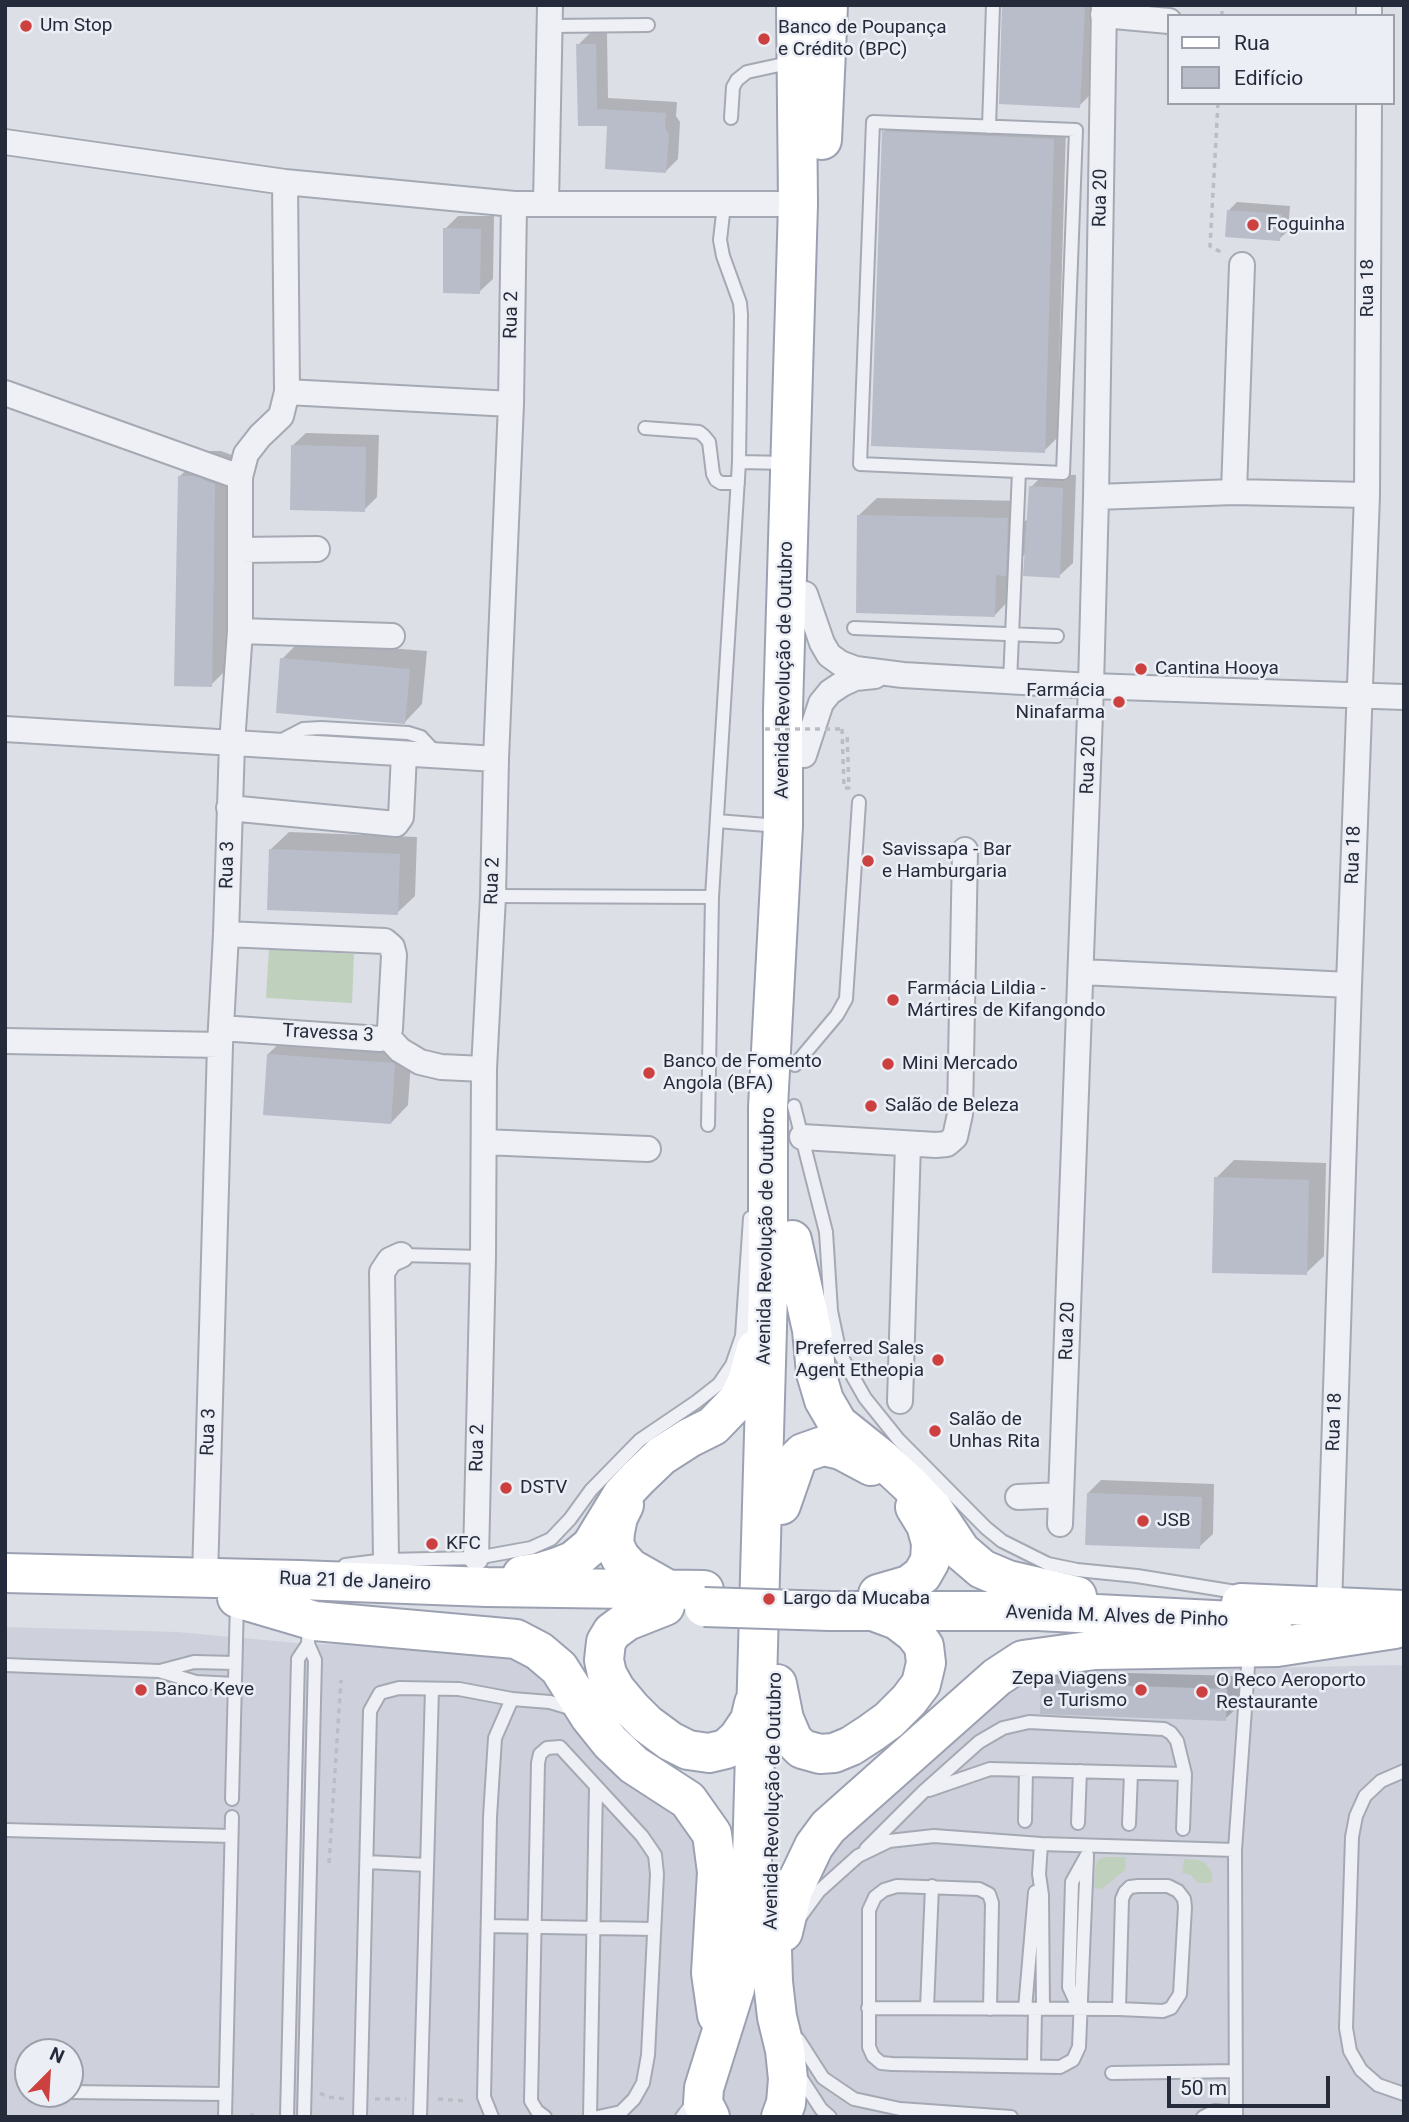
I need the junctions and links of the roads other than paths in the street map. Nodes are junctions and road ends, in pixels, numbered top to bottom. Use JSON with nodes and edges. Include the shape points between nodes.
{"nodes":[{"id":1,"x":993,"y":5,"type":"edge"},
{"id":2,"x":811,"y":8,"type":"edge"},
{"id":3,"x":1104,"y":10,"type":"edge"},
{"id":4,"x":550,"y":16,"type":"edge"},
{"id":5,"x":1168,"y":21,"type":"edge"},
{"id":6,"x":648,"y":25,"type":"dead end"},
{"id":7,"x":797,"y":62,"type":"junction"},
{"id":8,"x":1368,"y":105,"type":"edge"},
{"id":9,"x":731,"y":118,"type":"dead end"},
{"id":10,"x":989,"y":127,"type":"junction"},
{"id":11,"x":5,"y":142,"type":"edge"},
{"id":12,"x":285,"y":182,"type":"junction"},
{"id":13,"x":545,"y":203,"type":"junction"},
{"id":14,"x":514,"y":204,"type":"junction"},
{"id":15,"x":798,"y":204,"type":"junction"},
{"id":16,"x":724,"y":205,"type":"junction"},
{"id":17,"x":1242,"y":265,"type":"road end"},
{"id":18,"x":287,"y":392,"type":"junction"},
{"id":19,"x":5,"y":393,"type":"edge"},
{"id":20,"x":511,"y":404,"type":"junction"},
{"id":21,"x":645,"y":428,"type":"dead end"},
{"id":22,"x":739,"y":462,"type":"junction"},
{"id":23,"x":790,"y":463,"type":"junction"},
{"id":24,"x":1019,"y":471,"type":"junction"},
{"id":25,"x":240,"y":477,"type":"junction"},
{"id":26,"x":738,"y":483,"type":"junction"},
{"id":27,"x":1234,"y":492,"type":"junction"},
{"id":28,"x":1367,"y":495,"type":"junction"},
{"id":29,"x":1097,"y":497,"type":"junction"},
{"id":30,"x":240,"y":550,"type":"junction"},
{"id":31,"x":317,"y":550,"type":"dead end"},
{"id":32,"x":805,"y":594,"type":"junction"},
{"id":33,"x":854,"y":628,"type":"dead end"},
{"id":34,"x":240,"y":632,"type":"junction"},
{"id":35,"x":1012,"y":635,"type":"junction"},
{"id":36,"x":392,"y":636,"type":"dead end"},
{"id":37,"x":1057,"y":636,"type":"dead end"},
{"id":38,"x":903,"y":675,"type":"junction"},
{"id":39,"x":1010,"y":682,"type":"junction"},
{"id":40,"x":1091,"y":687,"type":"junction"},
{"id":41,"x":1360,"y":697,"type":"junction"},
{"id":42,"x":1404,"y":697,"type":"edge"},
{"id":43,"x":5,"y":729,"type":"edge"},
{"id":44,"x":232,"y":743,"type":"junction"},
{"id":45,"x":271,"y":745,"type":"junction"},
{"id":46,"x":404,"y":754,"type":"junction"},
{"id":47,"x":804,"y":755,"type":"junction"},
{"id":48,"x":439,"y":756,"type":"junction"},
{"id":49,"x":496,"y":760,"type":"junction"},
{"id":50,"x":859,"y":802,"type":"dead end"},
{"id":51,"x":229,"y":808,"type":"junction"},
{"id":52,"x":717,"y":821,"type":"junction"},
{"id":53,"x":783,"y":826,"type":"junction"},
{"id":54,"x":965,"y":850,"type":"dead end"},
{"id":55,"x":494,"y":896,"type":"junction"},
{"id":56,"x":712,"y":897,"type":"junction"},
{"id":57,"x":226,"y":934,"type":"junction"},
{"id":58,"x":1082,"y":972,"type":"junction"},
{"id":59,"x":1349,"y":985,"type":"junction"},
{"id":60,"x":220,"y":1036,"type":"junction"},
{"id":61,"x":387,"y":1036,"type":"junction"},
{"id":62,"x":5,"y":1041,"type":"edge"},
{"id":63,"x":795,"y":1065,"type":"junction"},
{"id":64,"x":484,"y":1069,"type":"junction"},
{"id":65,"x":788,"y":1117,"type":"junction"},
{"id":66,"x":708,"y":1125,"type":"dead end"},
{"id":67,"x":484,"y":1142,"type":"junction"},
{"id":68,"x":908,"y":1144,"type":"junction"},
{"id":69,"x":648,"y":1149,"type":"dead end"},
{"id":70,"x":755,"y":1178,"type":"dead end"},
{"id":71,"x":752,"y":1200,"type":"dead end"},
{"id":72,"x":793,"y":1240,"type":"junction"},
{"id":73,"x":401,"y":1255,"type":"joint"},
{"id":74,"x":483,"y":1257,"type":"junction"},
{"id":75,"x":768,"y":1292,"type":"junction"},
{"id":76,"x":900,"y":1401,"type":"dead end"},
{"id":77,"x":1061,"y":1495,"type":"junction"},
{"id":78,"x":1018,"y":1497,"type":"dead end"},
{"id":79,"x":772,"y":1505,"type":"junction"},
{"id":80,"x":1060,"y":1524,"type":"dead end"},
{"id":81,"x":476,"y":1558,"type":"junction"},
{"id":82,"x":386,"y":1560,"type":"junction"},
{"id":83,"x":318,"y":1572,"type":"junction"},
{"id":84,"x":5,"y":1573,"type":"edge"},
{"id":85,"x":205,"y":1577,"type":"junction"},
{"id":86,"x":240,"y":1589,"type":"junction"},
{"id":87,"x":5,"y":1592,"type":"edge"},
{"id":88,"x":1082,"y":1597,"type":"junction"},
{"id":89,"x":685,"y":1598,"type":"junction"},
{"id":90,"x":878,"y":1604,"type":"junction"},
{"id":91,"x":1329,"y":1607,"type":"junction"},
{"id":92,"x":1401,"y":1623,"type":"edge"},
{"id":93,"x":308,"y":1631,"type":"junction"},
{"id":94,"x":1249,"y":1648,"type":"junction"},
{"id":95,"x":235,"y":1663,"type":"junction"},
{"id":96,"x":5,"y":1665,"type":"edge"},
{"id":97,"x":159,"y":1671,"type":"junction"},
{"id":98,"x":235,"y":1684,"type":"junction"},
{"id":99,"x":768,"y":1684,"type":"junction"},
{"id":100,"x":432,"y":1689,"type":"junction"},
{"id":101,"x":512,"y":1699,"type":"junction"},
{"id":102,"x":590,"y":1717,"type":"junction"},
{"id":103,"x":1026,"y":1770,"type":"junction"},
{"id":104,"x":1080,"y":1771,"type":"junction"},
{"id":105,"x":1404,"y":1771,"type":"edge"},
{"id":106,"x":1131,"y":1773,"type":"junction"},
{"id":107,"x":1185,"y":1774,"type":"junction"},
{"id":108,"x":596,"y":1787,"type":"junction"},
{"id":109,"x":923,"y":1792,"type":"junction"},
{"id":110,"x":232,"y":1799,"type":"dead end"},
{"id":111,"x":232,"y":1817,"type":"dead end"},
{"id":112,"x":1025,"y":1821,"type":"dead end"},
{"id":113,"x":1078,"y":1822,"type":"dead end"},
{"id":114,"x":1129,"y":1824,"type":"dead end"},
{"id":115,"x":1183,"y":1829,"type":"dead end"},
{"id":116,"x":5,"y":1830,"type":"edge"},
{"id":117,"x":231,"y":1836,"type":"junction"},
{"id":118,"x":1041,"y":1844,"type":"junction"},
{"id":119,"x":1235,"y":1850,"type":"junction"},
{"id":120,"x":1087,"y":1851,"type":"junction"},
{"id":121,"x":858,"y":1856,"type":"junction"},
{"id":122,"x":367,"y":1862,"type":"junction"},
{"id":123,"x":427,"y":1865,"type":"junction"},
{"id":124,"x":932,"y":1886,"type":"junction"},
{"id":125,"x":488,"y":1926,"type":"junction"},
{"id":126,"x":534,"y":1927,"type":"junction"},
{"id":127,"x":593,"y":1927,"type":"junction"},
{"id":128,"x":654,"y":1929,"type":"junction"},
{"id":129,"x":789,"y":1943,"type":"dead end"},
{"id":130,"x":783,"y":2003,"type":"junction"},
{"id":131,"x":868,"y":2008,"type":"junction"},
{"id":132,"x":927,"y":2008,"type":"junction"},
{"id":133,"x":990,"y":2008,"type":"junction"},
{"id":134,"x":1034,"y":2009,"type":"junction"},
{"id":135,"x":1080,"y":2009,"type":"junction"},
{"id":136,"x":1119,"y":2009,"type":"junction"},
{"id":137,"x":720,"y":2038,"type":"junction"},
{"id":138,"x":1034,"y":2065,"type":"junction"},
{"id":139,"x":1236,"y":2071,"type":"junction"},
{"id":140,"x":1112,"y":2073,"type":"dead end"},
{"id":141,"x":706,"y":2078,"type":"junction"},
{"id":142,"x":84,"y":2092,"type":"edge"},
{"id":143,"x":225,"y":2094,"type":"junction"},
{"id":144,"x":1404,"y":2094,"type":"edge"},
{"id":145,"x":1236,"y":2115,"type":"edge"},
{"id":146,"x":225,"y":2117,"type":"edge"},
{"id":147,"x":287,"y":2117,"type":"edge"},
{"id":148,"x":304,"y":2117,"type":"edge"},
{"id":149,"x":360,"y":2117,"type":"edge"},
{"id":150,"x":420,"y":2117,"type":"edge"},
{"id":151,"x":492,"y":2117,"type":"edge"},
{"id":152,"x":545,"y":2117,"type":"edge"},
{"id":153,"x":590,"y":2117,"type":"edge"},
{"id":154,"x":598,"y":2117,"type":"edge"},
{"id":155,"x":681,"y":2117,"type":"edge"},
{"id":156,"x":710,"y":2117,"type":"edge"},
{"id":157,"x":781,"y":2117,"type":"edge"},
{"id":158,"x":830,"y":2117,"type":"edge"},
{"id":159,"x":1012,"y":2117,"type":"edge"},
{"id":160,"x":1203,"y":2117,"type":"edge"}],
"edges":[{"from":1,"to":10,"type":"lane"},
{"from":2,"to":7,"type":"main road","name":"Avenida Revolução de Outubro"},
{"from":2,"to":32,"type":"main road","name":"Avenida Revolução de Outubro"},
{"from":3,"to":5,"type":"street"},
{"from":3,"to":29,"type":"street","name":"Rua 20"},
{"from":4,"to":6,"type":"lane"},
{"from":4,"to":13,"type":"street"},
{"from":7,"to":9,"type":"lane","via":[[747,72],[737,80]]},
{"from":7,"to":15,"type":"main road","name":"Avenida Revolução de Outubro"},
{"from":8,"to":28,"type":"street","name":"Rua 18"},
{"from":10,"to":24,"type":"lane","via":[[1076,130],[1063,473]]},
{"from":10,"to":24,"type":"lane","via":[[873,122],[860,464]]},
{"from":11,"to":12,"type":"street"},
{"from":12,"to":14,"type":"street"},
{"from":12,"to":18,"type":"street"},
{"from":13,"to":14,"type":"street"},
{"from":13,"to":16,"type":"street"},
{"from":14,"to":20,"type":"street","name":"Rua 2"},
{"from":15,"to":16,"type":"street"},
{"from":15,"to":23,"type":"main road","name":"Avenida Revolução de Outubro"},
{"from":16,"to":22,"type":"lane","via":[[720,240],[741,315]]},
{"from":17,"to":27,"type":"street"},
{"from":18,"to":20,"type":"street"},
{"from":18,"to":25,"type":"street","name":"Rua 3","via":[[281,416],[246,454]]},
{"from":19,"to":25,"type":"street"},
{"from":20,"to":49,"type":"street","name":"Rua 2"},
{"from":21,"to":26,"type":"lane","via":[[699,432],[709,442],[716,480]]},
{"from":22,"to":23,"type":"lane"},
{"from":22,"to":26,"type":"lane"},
{"from":23,"to":53,"type":"main road","name":"Avenida Revolução de Outubro"},
{"from":24,"to":35,"type":"lane"},
{"from":25,"to":30,"type":"street","name":"Rua 3"},
{"from":26,"to":52,"type":"lane"},
{"from":27,"to":28,"type":"street"},
{"from":27,"to":29,"type":"street"},
{"from":28,"to":41,"type":"street","name":"Rua 18"},
{"from":29,"to":40,"type":"street","name":"Rua 20"},
{"from":30,"to":31,"type":"street"},
{"from":30,"to":34,"type":"street","name":"Rua 3"},
{"from":32,"to":38,"type":"street","via":[[830,655],[856,669]]},
{"from":32,"to":47,"type":"main road","name":"Avenida Revolução de Outubro"},
{"from":33,"to":35,"type":"lane"},
{"from":34,"to":36,"type":"street"},
{"from":34,"to":44,"type":"street","name":"Rua 3"},
{"from":35,"to":37,"type":"lane"},
{"from":35,"to":39,"type":"lane"},
{"from":38,"to":39,"type":"street"},
{"from":38,"to":47,"type":"street","via":[[855,678],[830,692],[818,709]]},
{"from":39,"to":40,"type":"street"},
{"from":40,"to":41,"type":"street"},
{"from":40,"to":58,"type":"street","name":"Rua 20"},
{"from":41,"to":42,"type":"street"},
{"from":41,"to":59,"type":"street","name":"Rua 18"},
{"from":43,"to":44,"type":"street"},
{"from":44,"to":45,"type":"street"},
{"from":44,"to":51,"type":"street","name":"Rua 3"},
{"from":45,"to":46,"type":"street"},
{"from":45,"to":48,"type":"lane","via":[[303,729],[408,733],[421,737]]},
{"from":46,"to":48,"type":"street"},
{"from":46,"to":51,"type":"street","via":[[401,817],[396,824]]},
{"from":47,"to":63,"type":"main road","name":"Avenida Revolução de Outubro"},
{"from":48,"to":49,"type":"street"},
{"from":49,"to":55,"type":"street","name":"Rua 2"},
{"from":50,"to":63,"type":"lane","via":[[846,999]]},
{"from":51,"to":57,"type":"street","name":"Rua 3"},
{"from":52,"to":53,"type":"lane"},
{"from":52,"to":56,"type":"lane"},
{"from":53,"to":65,"type":"main road","name":"Avenida Revolução de Outubro"},
{"from":54,"to":68,"type":"street","via":[[958,1127],[947,1144]]},
{"from":55,"to":56,"type":"lane"},
{"from":55,"to":64,"type":"street","name":"Rua 2"},
{"from":56,"to":66,"type":"lane"},
{"from":57,"to":60,"type":"street","name":"Rua 3"},
{"from":57,"to":61,"type":"street","name":"Travessa 3","via":[[385,941],[394,955]]},
{"from":58,"to":59,"type":"street"},
{"from":58,"to":77,"type":"street","name":"Rua 20"},
{"from":59,"to":91,"type":"street","name":"Rua 18"},
{"from":60,"to":61,"type":"street","name":"Travessa 3"},
{"from":60,"to":62,"type":"street","name":"Travessa 3"},
{"from":60,"to":85,"type":"street","name":"Rua 3"},
{"from":61,"to":64,"type":"street","via":[[420,1062]]},
{"from":63,"to":65,"type":"main road","name":"Avenida Revolução de Outubro"},
{"from":64,"to":67,"type":"street","name":"Rua 2"},
{"from":65,"to":68,"type":"street"},
{"from":65,"to":70,"type":"lane"},
{"from":65,"to":72,"type":"main road","name":"Avenida Revolução de Outubro"},
{"from":65,"to":75,"type":"main road","name":"Avenida Revolução de Outubro"},
{"from":65,"to":91,"type":"lane","via":[[826,1232],[831,1311],[840,1354],[885,1424],[986,1528],[1048,1564]]},
{"from":67,"to":69,"type":"street"},
{"from":67,"to":74,"type":"street","name":"Rua 2"},
{"from":68,"to":76,"type":"street"},
{"from":71,"to":81,"type":"lane","via":[[741,1336],[732,1366],[719,1384],[640,1440],[551,1539],[531,1548]]},
{"from":72,"to":79,"type":"main road","name":"Avenida Revolução de Outubro"},
{"from":72,"to":88,"type":"main road","via":[[816,1373],[838,1424],[912,1487],[961,1551],[982,1569],[1008,1580]]},
{"from":73,"to":74,"type":"lane"},
{"from":73,"to":82,"type":"street","via":[[390,1260],[382,1272]]},
{"from":74,"to":81,"type":"street","name":"Rua 2"},
{"from":75,"to":79,"type":"main road","name":"Avenida Revolução de Outubro"},
{"from":75,"to":83,"type":"main road","via":[[747,1382],[738,1400],[713,1426],[661,1457],[638,1478],[591,1546],[573,1561],[511,1576]]},
{"from":77,"to":78,"type":"street"},
{"from":77,"to":80,"type":"street","name":"Rua 20"},
{"from":79,"to":89,"type":"main road","via":[[737,1446],[717,1439],[699,1441],[643,1480],[618,1517],[614,1544],[629,1568]]},
{"from":79,"to":90,"type":"main road","via":[[797,1459],[823,1447],[861,1459],[897,1489],[926,1525],[932,1543],[930,1561],[922,1575]]},
{"from":79,"to":99,"type":"main road","name":"Avenida Revolução de Outubro"},
{"from":81,"to":82,"type":"lane"},
{"from":82,"to":83,"type":"lane"},
{"from":83,"to":86,"type":"main road","name":"Rua 21 de Janeiro"},
{"from":83,"to":89,"type":"main road","name":"Rua 21 de Janeiro"},
{"from":84,"to":85,"type":"main road","name":"Rua 21 de Janeiro"},
{"from":85,"to":86,"type":"main road","name":"Rua 21 de Janeiro"},
{"from":86,"to":87,"type":"main road","name":"Rua 21 de Janeiro"},
{"from":86,"to":89,"type":"main road","name":"Rua 21 de Janeiro"},
{"from":86,"to":93,"type":"main road"},
{"from":86,"to":95,"type":"lane"},
{"from":88,"to":90,"type":"main road","name":"Avenida M. Alves de Pinho"},
{"from":88,"to":91,"type":"main road","name":"Avenida M. Alves de Pinho"},
{"from":89,"to":90,"type":"main road","name":"Avenida M. Alves de Pinho","bridge":true},
{"from":89,"to":99,"type":"main road","via":[[627,1621],[606,1642],[607,1674],[647,1724],[688,1750],[709,1753],[726,1749],[750,1720]]},
{"from":90,"to":92,"type":"main road","name":"Avenida M. Alves de Pinho"},
{"from":90,"to":99,"type":"main road","via":[[914,1633],[924,1646],[926,1663],[921,1684],[889,1720],[834,1753],[802,1749],[793,1740]]},
{"from":91,"to":92,"type":"main road","name":"Avenida M. Alves de Pinho"},
{"from":92,"to":94,"type":"main road","via":[[1277,1647]]},
{"from":93,"to":102,"type":"main road","via":[[516,1639],[559,1668]]},
{"from":93,"to":147,"type":"lane","via":[[298,1659]]},
{"from":93,"to":148,"type":"lane","via":[[315,1660]]},
{"from":94,"to":119,"type":"lane"},
{"from":94,"to":130,"type":"main road","via":[[1083,1651],[1023,1660],[998,1677],[828,1827],[814,1846],[793,1890]]},
{"from":95,"to":97,"type":"lane","via":[[194,1662]]},
{"from":95,"to":98,"type":"lane"},
{"from":96,"to":97,"type":"lane"},
{"from":97,"to":98,"type":"lane","via":[[196,1682]]},
{"from":98,"to":110,"type":"lane"},
{"from":99,"to":130,"type":"main road","name":"Avenida Revolução de Outubro","via":[[770,1896]]},
{"from":99,"to":137,"type":"main road","name":"Avenida Revolução de Outubro","via":[[751,1895],[735,1989]]},
{"from":100,"to":101,"type":"lane"},
{"from":100,"to":122,"type":"lane","via":[[399,1688],[380,1693],[370,1711]]},
{"from":100,"to":123,"type":"lane"},
{"from":101,"to":102,"type":"lane","via":[[550,1702]]},
{"from":101,"to":125,"type":"lane","via":[[495,1738]]},
{"from":102,"to":137,"type":"main road","via":[[634,1765],[688,1800],[712,1834],[717,1872],[711,1973]]},
{"from":103,"to":104,"type":"lane"},
{"from":103,"to":109,"type":"lane","via":[[990,1769]]},
{"from":103,"to":112,"type":"lane"},
{"from":104,"to":106,"type":"lane"},
{"from":104,"to":113,"type":"lane"},
{"from":105,"to":144,"type":"lane","via":[[1381,1781],[1365,1797],[1356,1816],[1346,2028],[1350,2051],[1361,2070],[1378,2085]]},
{"from":106,"to":107,"type":"lane"},
{"from":106,"to":114,"type":"lane"},
{"from":107,"to":109,"type":"lane","via":[[1177,1741],[1164,1729],[1029,1722],[1003,1728],[979,1742]]},
{"from":107,"to":115,"type":"lane"},
{"from":108,"to":126,"type":"lane","via":[[560,1747],[540,1754]]},
{"from":108,"to":127,"type":"lane"},
{"from":108,"to":128,"type":"lane","via":[[655,1856]]},
{"from":109,"to":121,"type":"lane"},
{"from":111,"to":117,"type":"lane"},
{"from":116,"to":117,"type":"lane"},
{"from":117,"to":143,"type":"lane"},
{"from":118,"to":120,"type":"lane"},
{"from":118,"to":121,"type":"lane","via":[[934,1836],[889,1840]]},
{"from":118,"to":134,"type":"lane","via":[[1033,1908]]},
{"from":119,"to":120,"type":"lane"},
{"from":119,"to":139,"type":"lane"},
{"from":120,"to":135,"type":"lane","via":[[1072,1882],[1069,1987]]},
{"from":121,"to":129,"type":"lane","via":[[819,1891]]},
{"from":122,"to":123,"type":"lane"},
{"from":122,"to":149,"type":"lane"},
{"from":123,"to":150,"type":"lane"},
{"from":124,"to":131,"type":"lane","via":[[897,1886],[875,1897],[869,1910]]},
{"from":124,"to":132,"type":"lane"},
{"from":124,"to":133,"type":"lane","via":[[979,1889],[989,1894]]},
{"from":125,"to":126,"type":"lane"},
{"from":125,"to":151,"type":"lane","via":[[484,2097]]},
{"from":126,"to":127,"type":"lane"},
{"from":126,"to":152,"type":"lane","via":[[531,2101]]},
{"from":127,"to":128,"type":"lane"},
{"from":127,"to":153,"type":"lane"},
{"from":128,"to":154,"type":"lane","via":[[643,2083],[621,2112]]},
{"from":130,"to":157,"type":"main road","name":"Avenida Revolução de Outubro","via":[[787,2095]]},
{"from":130,"to":158,"type":"lane","via":[[807,2089]]},
{"from":130,"to":159,"type":"lane","via":[[801,2047],[823,2078],[854,2099],[900,2109]]},
{"from":131,"to":132,"type":"lane"},
{"from":131,"to":138,"type":"lane","via":[[869,2047],[881,2063]]},
{"from":132,"to":133,"type":"lane"},
{"from":133,"to":134,"type":"lane"},
{"from":134,"to":135,"type":"lane"},
{"from":134,"to":138,"type":"lane"},
{"from":135,"to":136,"type":"lane"},
{"from":135,"to":138,"type":"lane","via":[[1079,2046],[1073,2060],[1060,2067]]},
{"from":136,"to":136,"type":"lane","via":[[1163,2011],[1171,2008],[1180,1994],[1185,1907],[1178,1891],[1168,1886],[1130,1887],[1122,1899]]},
{"from":137,"to":141,"type":"main road","name":"Avenida Revolução de Outubro"},
{"from":139,"to":140,"type":"lane"},
{"from":139,"to":145,"type":"lane"},
{"from":141,"to":155,"type":"lane"},
{"from":141,"to":156,"type":"main road","name":"Avenida Revolução de Outubro","via":[[703,2103]]},
{"from":142,"to":143,"type":"lane"},
{"from":143,"to":146,"type":"lane"},
{"from":145,"to":160,"type":"lane","via":[[1215,2111]]}]}
